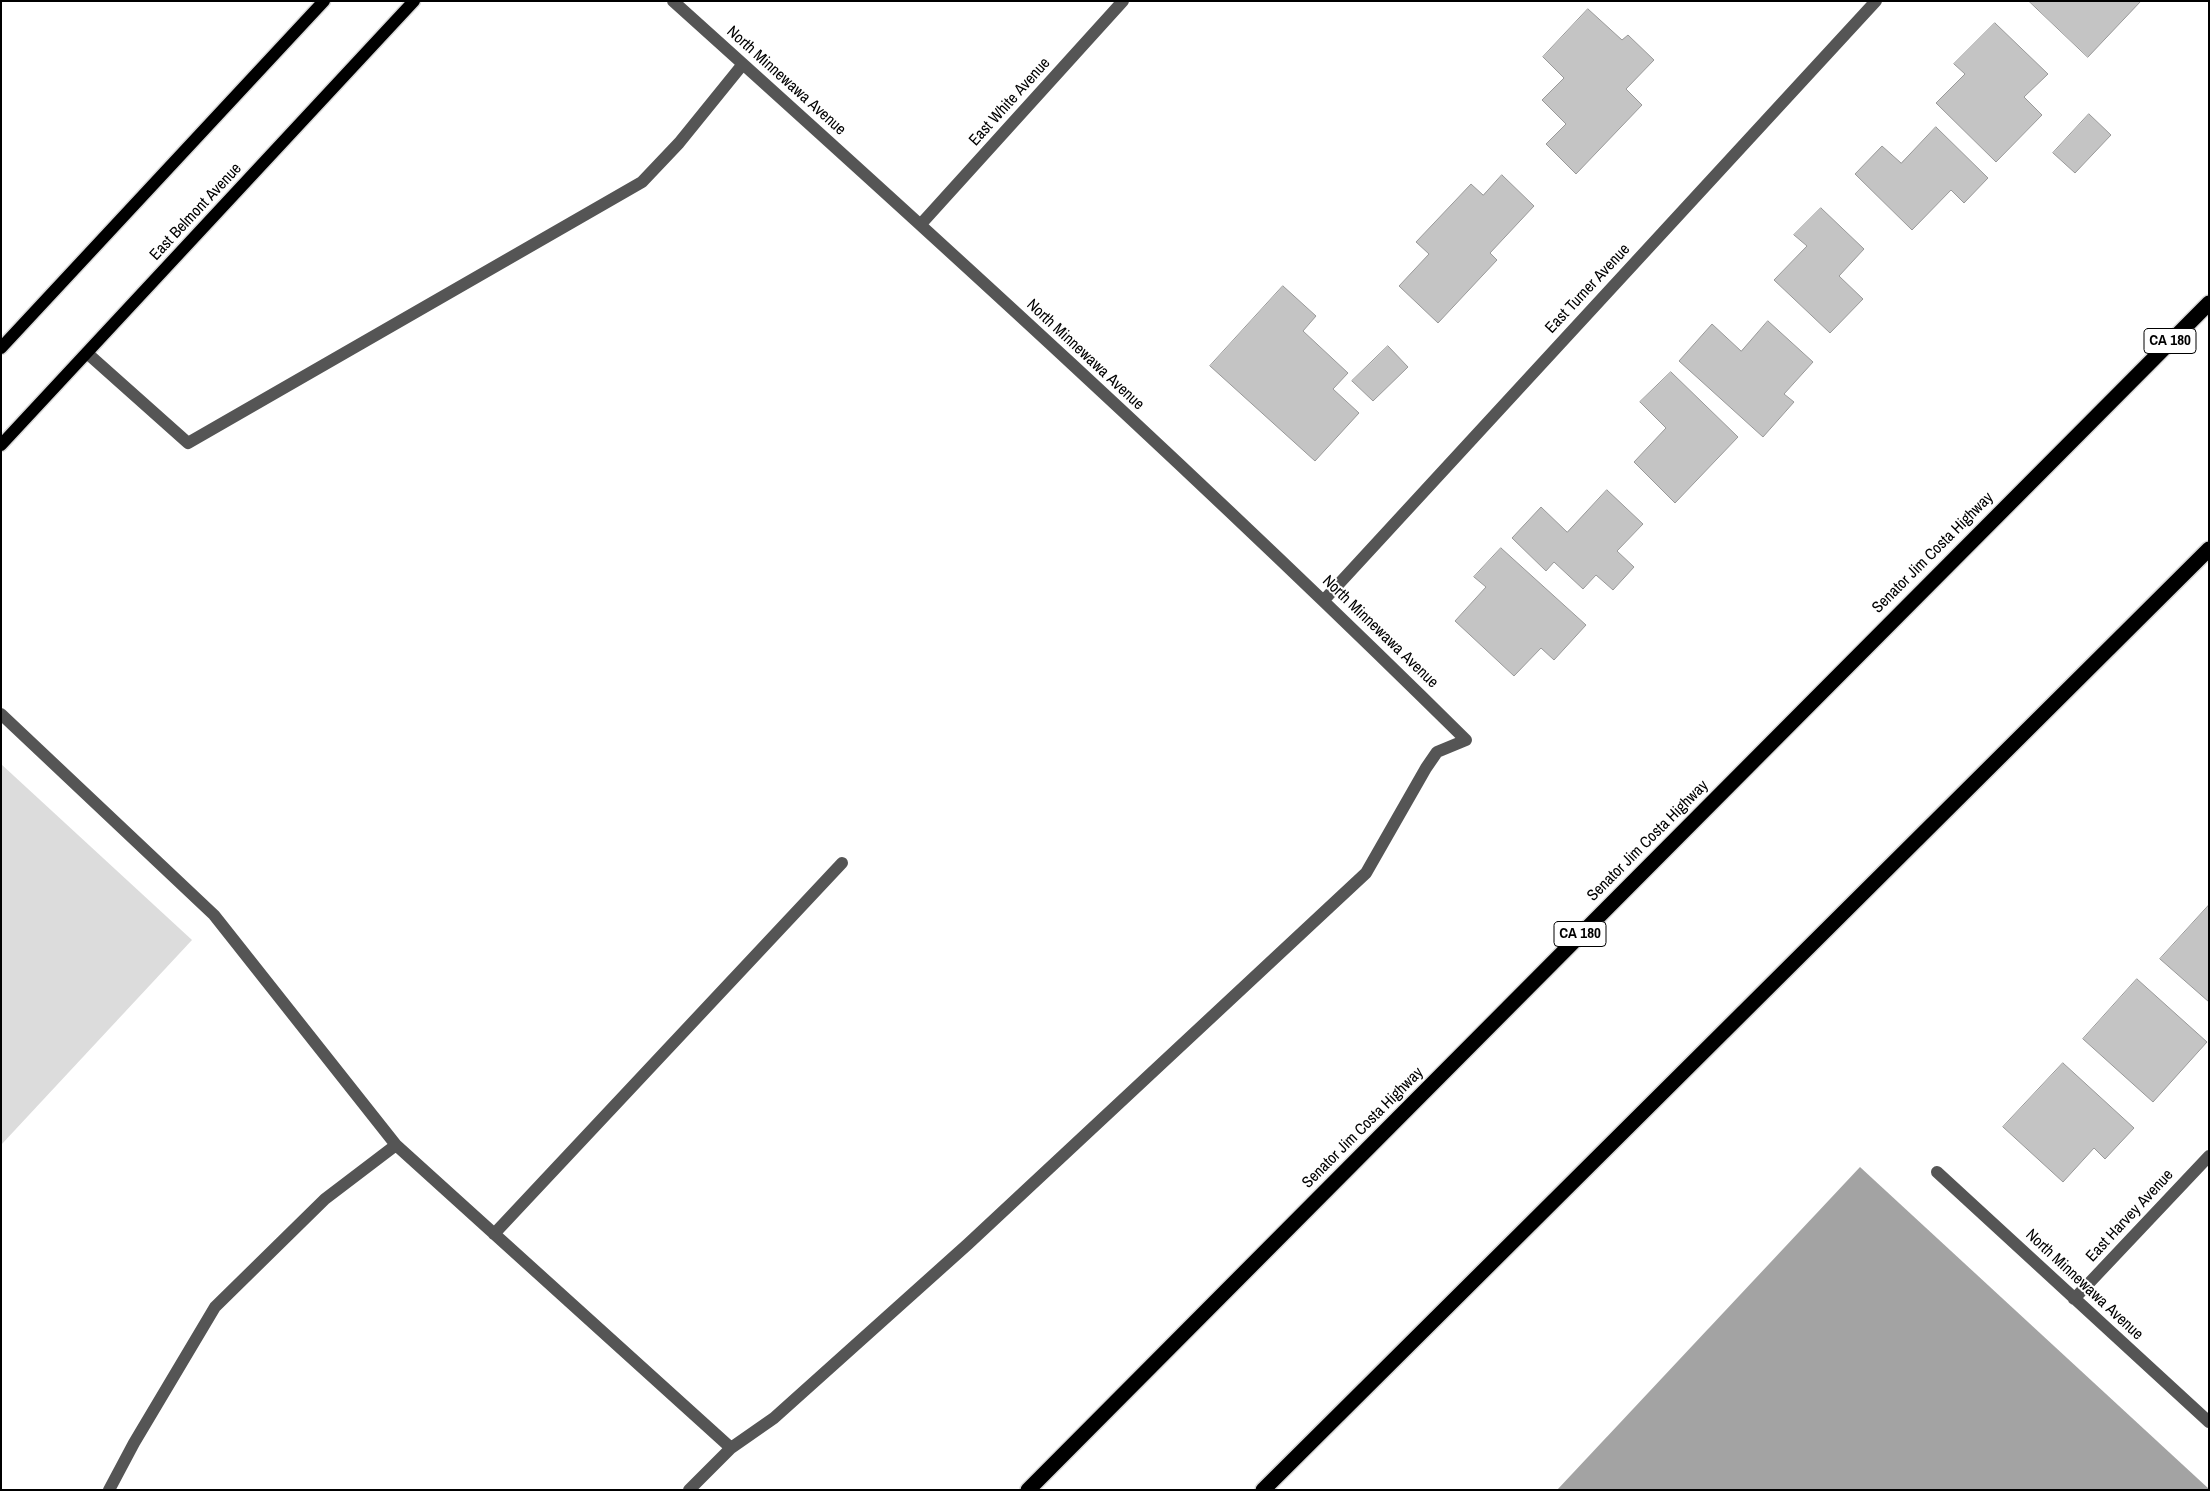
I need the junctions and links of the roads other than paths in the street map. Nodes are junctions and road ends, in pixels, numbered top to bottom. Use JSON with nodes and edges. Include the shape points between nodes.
{"nodes":[{"id":1,"x":324,"y":1,"type":"edge"},
{"id":2,"x":414,"y":1,"type":"edge"},
{"id":3,"x":674,"y":1,"type":"edge"},
{"id":4,"x":1123,"y":1,"type":"edge"},
{"id":5,"x":1876,"y":1,"type":"edge"},
{"id":6,"x":743,"y":64,"type":"junction"},
{"id":7,"x":921,"y":224,"type":"junction"},
{"id":8,"x":2209,"y":303,"type":"edge"},
{"id":9,"x":1,"y":348,"type":"edge"},
{"id":10,"x":87,"y":353,"type":"junction"},
{"id":11,"x":1,"y":445,"type":"edge"},
{"id":12,"x":2209,"y":549,"type":"edge"},
{"id":13,"x":1324,"y":600,"type":"junction"},
{"id":14,"x":1,"y":714,"type":"edge"},
{"id":15,"x":842,"y":863,"type":"dead end"},
{"id":16,"x":396,"y":1145,"type":"junction"},
{"id":17,"x":2209,"y":1156,"type":"edge"},
{"id":18,"x":1937,"y":1172,"type":"dead end"},
{"id":19,"x":494,"y":1234,"type":"junction"},
{"id":20,"x":2074,"y":1299,"type":"junction"},
{"id":21,"x":2209,"y":1422,"type":"edge"},
{"id":22,"x":732,"y":1448,"type":"junction"},
{"id":23,"x":109,"y":1490,"type":"edge"},
{"id":24,"x":689,"y":1490,"type":"edge"},
{"id":25,"x":1028,"y":1490,"type":"edge"},
{"id":26,"x":1263,"y":1490,"type":"edge"}],
"edges":[{"from":1,"to":9,"type":"main road"},
{"from":2,"to":10,"type":"main road","name":"East Belmont Avenue"},
{"from":3,"to":6,"type":"street","name":"North Minnewawa Avenue"},
{"from":4,"to":7,"type":"street","name":"East White Avenue"},
{"from":5,"to":13,"type":"street","name":"East Turner Avenue"},
{"from":6,"to":7,"type":"street","name":"North Minnewawa Avenue"},
{"from":6,"to":10,"type":"street","via":[[679,143],[642,182],[188,443]]},
{"from":7,"to":13,"type":"street","name":"North Minnewawa Avenue"},
{"from":8,"to":25,"type":"highway","name":"Senator Jim Costa Highway","number":"CA 180"},
{"from":10,"to":11,"type":"main road","name":"East Belmont Avenue"},
{"from":12,"to":26,"type":"highway"},
{"from":13,"to":22,"type":"street","name":"North Minnewawa Avenue","via":[[1466,740],[1437,752],[1366,873],[961,1250],[774,1418]]},
{"from":14,"to":16,"type":"street","via":[[214,915]]},
{"from":15,"to":19,"type":"street"},
{"from":16,"to":19,"type":"street"},
{"from":16,"to":23,"type":"street","via":[[325,1199],[215,1307]]},
{"from":17,"to":20,"type":"street","name":"East Harvey Avenue"},
{"from":18,"to":20,"type":"street","name":"North Minnewawa Avenue"},
{"from":19,"to":22,"type":"street"},
{"from":20,"to":21,"type":"street","name":"North Minnewawa Avenue"},
{"from":22,"to":24,"type":"street"}]}
